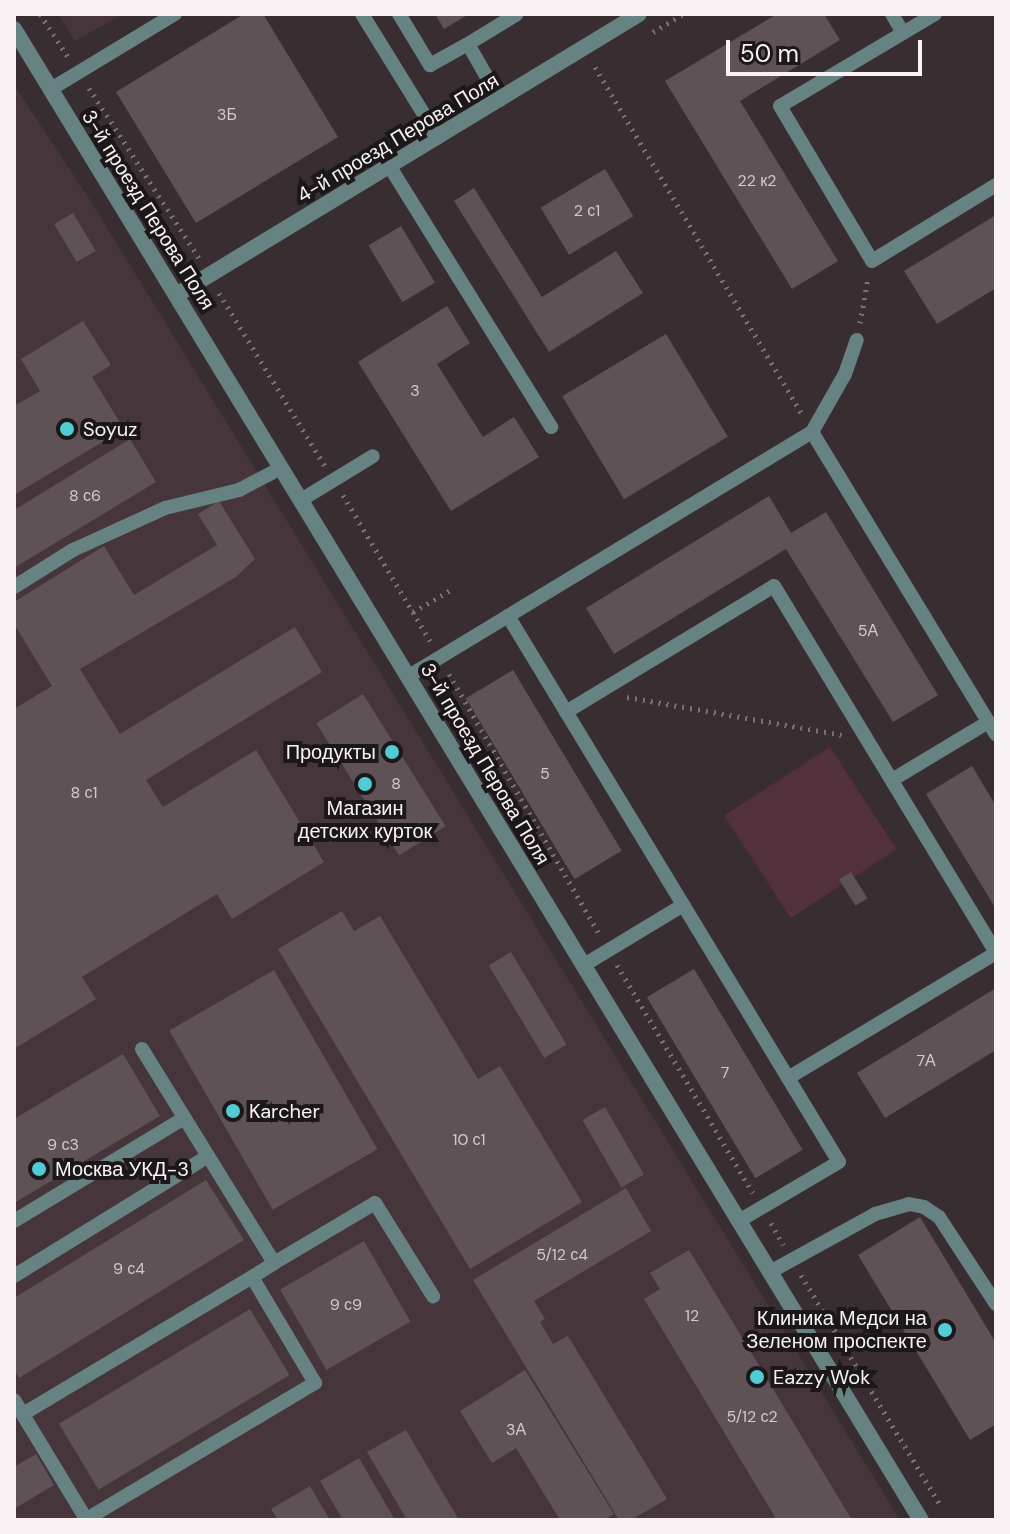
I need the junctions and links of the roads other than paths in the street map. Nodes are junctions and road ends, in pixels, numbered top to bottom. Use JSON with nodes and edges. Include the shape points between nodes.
{"nodes":[{"id":1,"x":175,"y":14,"type":"edge"},
{"id":2,"x":362,"y":14,"type":"edge"},
{"id":3,"x":399,"y":14,"type":"edge"},
{"id":4,"x":517,"y":14,"type":"edge"},
{"id":5,"x":639,"y":14,"type":"edge"},
{"id":6,"x":892,"y":14,"type":"edge"},
{"id":7,"x":935,"y":14,"type":"edge"},
{"id":8,"x":14,"y":29,"type":"edge"},
{"id":9,"x":903,"y":33,"type":"junction"},
{"id":10,"x":468,"y":44,"type":"junction"},
{"id":11,"x":51,"y":89,"type":"junction"},
{"id":12,"x":500,"y":100,"type":"junction"},
{"id":13,"x":438,"y":137,"type":"junction"},
{"id":14,"x":390,"y":167,"type":"junction"},
{"id":15,"x":996,"y":185,"type":"edge"},
{"id":16,"x":178,"y":294,"type":"junction"},
{"id":17,"x":857,"y":340,"type":"road end"},
{"id":18,"x":551,"y":427,"type":"dead end"},
{"id":19,"x":812,"y":432,"type":"junction"},
{"id":20,"x":373,"y":456,"type":"dead end"},
{"id":21,"x":281,"y":468,"type":"junction"},
{"id":22,"x":301,"y":500,"type":"junction"},
{"id":23,"x":14,"y":587,"type":"edge"},
{"id":24,"x":508,"y":616,"type":"junction"},
{"id":25,"x":409,"y":676,"type":"junction"},
{"id":26,"x":566,"y":712,"type":"junction"},
{"id":27,"x":988,"y":722,"type":"junction"},
{"id":28,"x":996,"y":735,"type":"edge"},
{"id":29,"x":892,"y":780,"type":"junction"},
{"id":30,"x":683,"y":905,"type":"junction"},
{"id":31,"x":996,"y":952,"type":"edge"},
{"id":32,"x":584,"y":965,"type":"junction"},
{"id":33,"x":142,"y":1049,"type":"dead end"},
{"id":34,"x":788,"y":1078,"type":"junction"},
{"id":35,"x":184,"y":1118,"type":"junction"},
{"id":36,"x":208,"y":1156,"type":"junction"},
{"id":37,"x":14,"y":1221,"type":"edge"},
{"id":38,"x":739,"y":1221,"type":"junction"},
{"id":39,"x":274,"y":1263,"type":"junction"},
{"id":40,"x":770,"y":1272,"type":"junction"},
{"id":41,"x":14,"y":1276,"type":"edge"},
{"id":42,"x":252,"y":1277,"type":"junction"},
{"id":43,"x":433,"y":1296,"type":"dead end"},
{"id":44,"x":996,"y":1304,"type":"edge"},
{"id":45,"x":14,"y":1400,"type":"edge"},
{"id":46,"x":23,"y":1414,"type":"junction"},
{"id":47,"x":86,"y":1520,"type":"edge"},
{"id":48,"x":921,"y":1520,"type":"edge"}],
"edges":[{"from":1,"to":11,"type":"lane"},
{"from":2,"to":13,"type":"lane"},
{"from":3,"to":10,"type":"lane","via":[[430,65]]},
{"from":4,"to":10,"type":"lane"},
{"from":5,"to":12,"type":"street","name":"4-й проезд Перова Поля"},
{"from":6,"to":9,"type":"lane"},
{"from":7,"to":9,"type":"lane"},
{"from":8,"to":11,"type":"street","name":"3-й проезд Перова Поля"},
{"from":9,"to":15,"type":"lane","via":[[780,106],[872,261]]},
{"from":10,"to":12,"type":"lane"},
{"from":11,"to":16,"type":"street","name":"3-й проезд Перова Поля"},
{"from":12,"to":13,"type":"street","name":"4-й проезд Перова Поля"},
{"from":13,"to":14,"type":"street","name":"4-й проезд Перова Поля"},
{"from":14,"to":16,"type":"street","name":"4-й проезд Перова Поля"},
{"from":14,"to":18,"type":"lane"},
{"from":16,"to":21,"type":"street","name":"3-й проезд Перова Поля"},
{"from":17,"to":19,"type":"lane","via":[[845,374]]},
{"from":19,"to":24,"type":"lane"},
{"from":19,"to":27,"type":"lane"},
{"from":20,"to":22,"type":"lane"},
{"from":21,"to":22,"type":"street","name":"3-й проезд Перова Поля"},
{"from":21,"to":23,"type":"lane","via":[[239,490],[165,508],[73,550]]},
{"from":22,"to":25,"type":"street","name":"3-й проезд Перова Поля"},
{"from":24,"to":25,"type":"lane"},
{"from":24,"to":26,"type":"lane"},
{"from":25,"to":32,"type":"street","name":"3-й проезд Перова Поля"},
{"from":26,"to":29,"type":"lane","via":[[774,586]]},
{"from":26,"to":30,"type":"lane"},
{"from":27,"to":28,"type":"lane"},
{"from":27,"to":29,"type":"lane"},
{"from":29,"to":31,"type":"lane"},
{"from":30,"to":32,"type":"lane"},
{"from":30,"to":34,"type":"lane"},
{"from":31,"to":34,"type":"lane"},
{"from":32,"to":38,"type":"street","name":"3-й проезд Перова Поля"},
{"from":33,"to":35,"type":"lane"},
{"from":34,"to":38,"type":"lane","via":[[839,1162]]},
{"from":35,"to":36,"type":"lane"},
{"from":35,"to":37,"type":"lane"},
{"from":36,"to":39,"type":"lane"},
{"from":36,"to":41,"type":"lane"},
{"from":38,"to":40,"type":"street","name":"3-й проезд Перова Поля"},
{"from":39,"to":42,"type":"lane"},
{"from":39,"to":43,"type":"lane","via":[[375,1203]]},
{"from":40,"to":44,"type":"lane","via":[[884,1210],[909,1204],[939,1217]]},
{"from":40,"to":48,"type":"street","name":"3-й проезд Перова Поля"},
{"from":42,"to":46,"type":"lane"},
{"from":42,"to":47,"type":"lane","via":[[315,1383]]},
{"from":45,"to":46,"type":"lane"},
{"from":46,"to":47,"type":"lane"}]}
